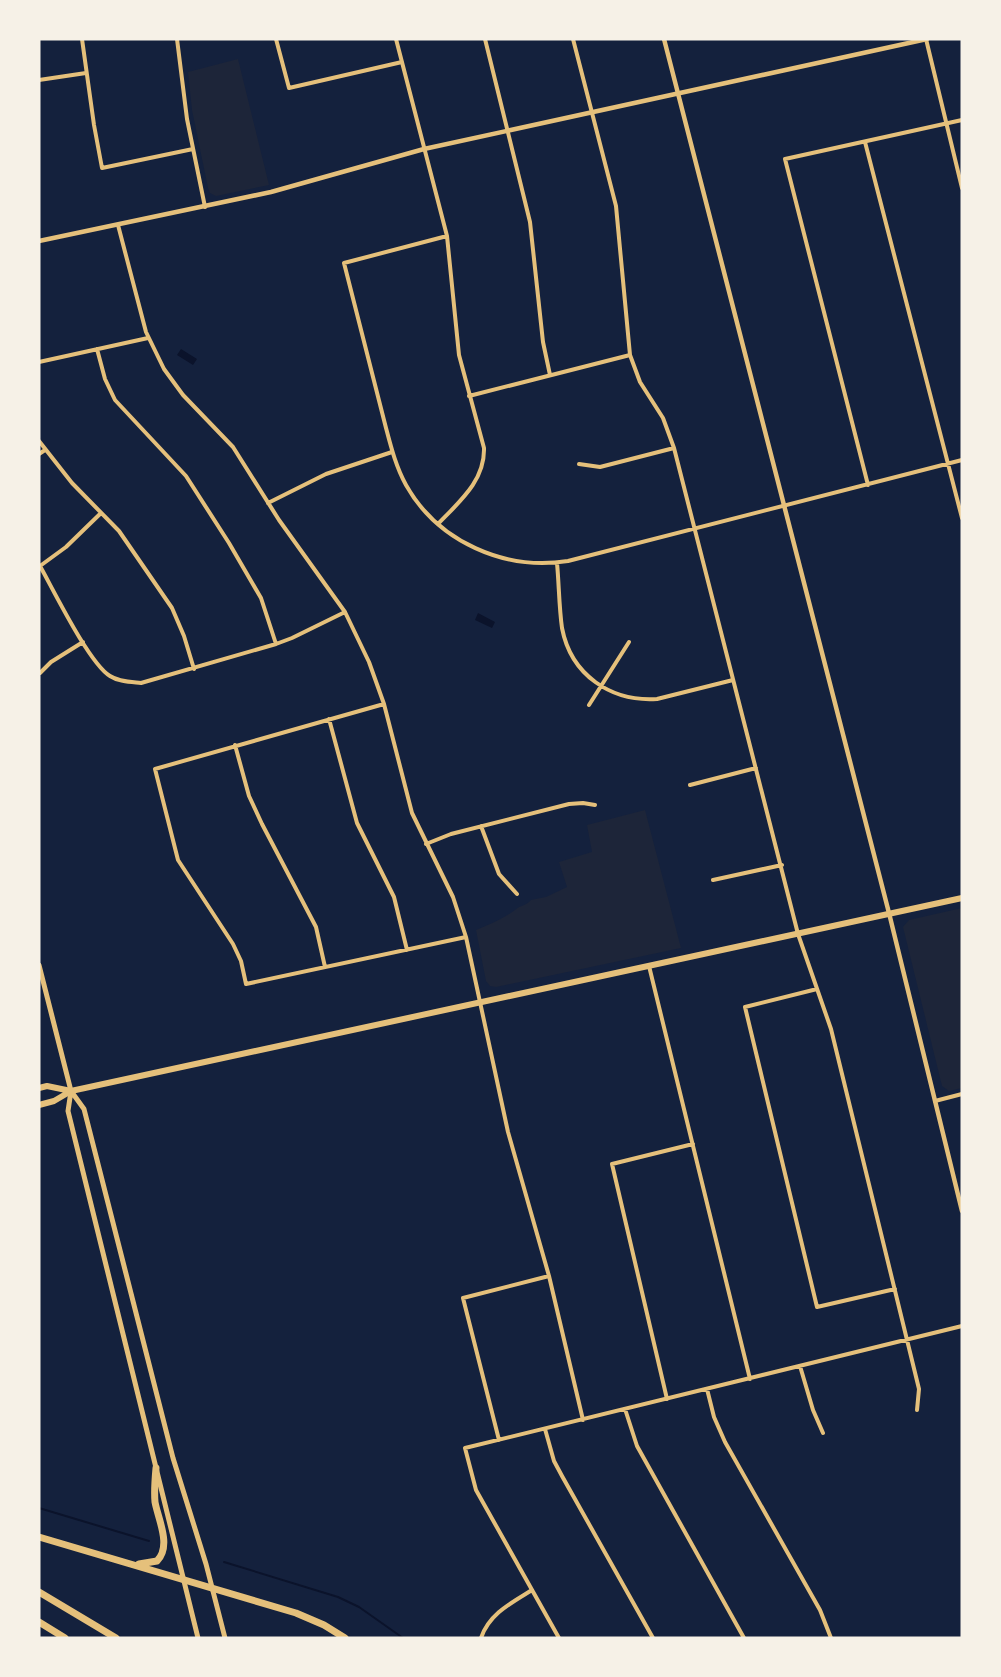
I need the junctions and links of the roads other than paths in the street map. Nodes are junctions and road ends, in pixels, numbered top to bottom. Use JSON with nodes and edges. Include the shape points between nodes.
{"nodes":[{"id":1,"x":82,"y":39,"type":"edge"},
{"id":2,"x":177,"y":39,"type":"edge"},
{"id":3,"x":276,"y":39,"type":"edge"},
{"id":4,"x":396,"y":39,"type":"edge"},
{"id":5,"x":484,"y":39,"type":"edge"},
{"id":6,"x":573,"y":39,"type":"edge"},
{"id":7,"x":664,"y":39,"type":"edge"},
{"id":8,"x":927,"y":39,"type":"edge"},
{"id":9,"x":402,"y":62,"type":"junction"},
{"id":10,"x":86,"y":73,"type":"junction"},
{"id":11,"x":39,"y":80,"type":"edge"},
{"id":12,"x":678,"y":94,"type":"junction"},
{"id":13,"x":592,"y":112,"type":"junction"},
{"id":14,"x":962,"y":120,"type":"edge"},
{"id":15,"x":945,"y":123,"type":"junction"},
{"id":16,"x":508,"y":131,"type":"junction"},
{"id":17,"x":865,"y":142,"type":"junction"},
{"id":18,"x":193,"y":149,"type":"junction"},
{"id":19,"x":424,"y":149,"type":"junction"},
{"id":20,"x":962,"y":188,"type":"edge"},
{"id":21,"x":205,"y":207,"type":"junction"},
{"id":22,"x":118,"y":225,"type":"junction"},
{"id":23,"x":447,"y":236,"type":"junction"},
{"id":24,"x":39,"y":241,"type":"edge"},
{"id":25,"x":148,"y":338,"type":"junction"},
{"id":26,"x":97,"y":349,"type":"junction"},
{"id":27,"x":630,"y":355,"type":"junction"},
{"id":28,"x":39,"y":362,"type":"edge"},
{"id":29,"x":550,"y":375,"type":"junction"},
{"id":30,"x":469,"y":396,"type":"junction"},
{"id":31,"x":39,"y":441,"type":"edge"},
{"id":32,"x":674,"y":448,"type":"junction"},
{"id":33,"x":45,"y":450,"type":"junction"},
{"id":34,"x":392,"y":452,"type":"junction"},
{"id":35,"x":39,"y":454,"type":"edge"},
{"id":36,"x":962,"y":460,"type":"edge"},
{"id":37,"x":579,"y":464,"type":"dead end"},
{"id":38,"x":948,"y":464,"type":"junction"},
{"id":39,"x":868,"y":485,"type":"junction"},
{"id":40,"x":268,"y":503,"type":"junction"},
{"id":41,"x":784,"y":507,"type":"junction"},
{"id":42,"x":100,"y":513,"type":"junction"},
{"id":43,"x":962,"y":518,"type":"edge"},
{"id":44,"x":438,"y":524,"type":"junction"},
{"id":45,"x":694,"y":529,"type":"junction"},
{"id":46,"x":557,"y":562,"type":"junction"},
{"id":47,"x":40,"y":567,"type":"edge"},
{"id":48,"x":345,"y":612,"type":"junction"},
{"id":49,"x":83,"y":642,"type":"junction"},
{"id":50,"x":629,"y":642,"type":"dead end"},
{"id":51,"x":276,"y":644,"type":"junction"},
{"id":52,"x":194,"y":669,"type":"junction"},
{"id":53,"x":40,"y":673,"type":"edge"},
{"id":54,"x":734,"y":680,"type":"junction"},
{"id":55,"x":600,"y":687,"type":"junction"},
{"id":56,"x":384,"y":704,"type":"junction"},
{"id":57,"x":589,"y":705,"type":"dead end"},
{"id":58,"x":329,"y":719,"type":"junction"},
{"id":59,"x":235,"y":745,"type":"junction"},
{"id":60,"x":756,"y":768,"type":"junction"},
{"id":61,"x":690,"y":785,"type":"dead end"},
{"id":62,"x":595,"y":806,"type":"dead end"},
{"id":63,"x":482,"y":826,"type":"junction"},
{"id":64,"x":426,"y":844,"type":"junction"},
{"id":65,"x":782,"y":866,"type":"junction"},
{"id":66,"x":713,"y":880,"type":"dead end"},
{"id":67,"x":517,"y":894,"type":"dead end"},
{"id":68,"x":962,"y":898,"type":"edge"},
{"id":69,"x":889,"y":913,"type":"junction"},
{"id":70,"x":798,"y":934,"type":"junction"},
{"id":71,"x":466,"y":937,"type":"junction"},
{"id":72,"x":407,"y":950,"type":"junction"},
{"id":73,"x":39,"y":965,"type":"edge"},
{"id":74,"x":649,"y":966,"type":"junction"},
{"id":75,"x":325,"y":967,"type":"junction"},
{"id":76,"x":817,"y":989,"type":"junction"},
{"id":77,"x":481,"y":1002,"type":"junction"},
{"id":78,"x":39,"y":1088,"type":"edge"},
{"id":79,"x":71,"y":1091,"type":"junction"},
{"id":80,"x":962,"y":1094,"type":"edge"},
{"id":81,"x":935,"y":1101,"type":"junction"},
{"id":82,"x":39,"y":1105,"type":"edge"},
{"id":83,"x":693,"y":1144,"type":"junction"},
{"id":84,"x":962,"y":1211,"type":"edge"},
{"id":85,"x":549,"y":1276,"type":"junction"},
{"id":86,"x":895,"y":1289,"type":"junction"},
{"id":87,"x":962,"y":1326,"type":"edge"},
{"id":88,"x":908,"y":1340,"type":"junction"},
{"id":89,"x":800,"y":1366,"type":"junction"},
{"id":90,"x":750,"y":1379,"type":"junction"},
{"id":91,"x":707,"y":1389,"type":"junction"},
{"id":92,"x":667,"y":1399,"type":"junction"},
{"id":93,"x":625,"y":1410,"type":"junction"},
{"id":94,"x":917,"y":1410,"type":"dead end"},
{"id":95,"x":583,"y":1420,"type":"junction"},
{"id":96,"x":545,"y":1429,"type":"junction"},
{"id":97,"x":823,"y":1433,"type":"dead end"},
{"id":98,"x":499,"y":1441,"type":"junction"},
{"id":99,"x":156,"y":1468,"type":"junction"},
{"id":100,"x":39,"y":1538,"type":"edge"},
{"id":101,"x":133,"y":1564,"type":"junction"},
{"id":102,"x":183,"y":1580,"type":"junction"},
{"id":103,"x":213,"y":1588,"type":"junction"},
{"id":104,"x":532,"y":1590,"type":"junction"},
{"id":105,"x":39,"y":1592,"type":"edge"},
{"id":106,"x":39,"y":1622,"type":"edge"},
{"id":107,"x":65,"y":1638,"type":"edge"},
{"id":108,"x":116,"y":1638,"type":"edge"},
{"id":109,"x":198,"y":1638,"type":"edge"},
{"id":110,"x":225,"y":1638,"type":"edge"},
{"id":111,"x":345,"y":1638,"type":"edge"},
{"id":112,"x":481,"y":1638,"type":"edge"},
{"id":113,"x":559,"y":1638,"type":"edge"},
{"id":114,"x":653,"y":1638,"type":"edge"},
{"id":115,"x":744,"y":1638,"type":"edge"},
{"id":116,"x":831,"y":1638,"type":"edge"}],
"edges":[{"from":1,"to":10,"type":"street"},
{"from":2,"to":18,"type":"street"},
{"from":3,"to":9,"type":"street","via":[[289,88]]},
{"from":4,"to":9,"type":"street"},
{"from":5,"to":16,"type":"street"},
{"from":6,"to":13,"type":"street"},
{"from":7,"to":12,"type":"street"},
{"from":8,"to":12,"type":"street"},
{"from":8,"to":15,"type":"street"},
{"from":9,"to":19,"type":"street"},
{"from":10,"to":11,"type":"street"},
{"from":10,"to":18,"type":"street","via":[[102,168]]},
{"from":12,"to":13,"type":"street"},
{"from":12,"to":41,"type":"street"},
{"from":13,"to":16,"type":"street"},
{"from":13,"to":27,"type":"street","via":[[615,206]]},
{"from":14,"to":15,"type":"street"},
{"from":15,"to":17,"type":"street"},
{"from":15,"to":20,"type":"street"},
{"from":16,"to":19,"type":"street"},
{"from":16,"to":29,"type":"street","via":[[530,222]]},
{"from":17,"to":38,"type":"street"},
{"from":17,"to":39,"type":"street","via":[[785,159]]},
{"from":18,"to":21,"type":"street"},
{"from":19,"to":21,"type":"street"},
{"from":19,"to":23,"type":"street"},
{"from":21,"to":22,"type":"street"},
{"from":22,"to":24,"type":"street"},
{"from":22,"to":25,"type":"street"},
{"from":23,"to":30,"type":"street","via":[[459,355]]},
{"from":23,"to":34,"type":"street","via":[[344,263]]},
{"from":25,"to":26,"type":"street"},
{"from":25,"to":40,"type":"street","via":[[170,378],[232,447]]},
{"from":26,"to":28,"type":"street"},
{"from":26,"to":51,"type":"street","via":[[115,400],[186,477],[229,543],[261,598]]},
{"from":27,"to":29,"type":"street"},
{"from":27,"to":32,"type":"street"},
{"from":29,"to":30,"type":"street"},
{"from":30,"to":44,"type":"street","via":[[482,439],[482,471],[469,492]]},
{"from":31,"to":33,"type":"street"},
{"from":32,"to":37,"type":"street","via":[[600,467]]},
{"from":32,"to":45,"type":"street"},
{"from":33,"to":35,"type":"street"},
{"from":33,"to":42,"type":"street"},
{"from":34,"to":40,"type":"street","via":[[326,474]]},
{"from":34,"to":44,"type":"street","via":[[411,494]]},
{"from":36,"to":38,"type":"street"},
{"from":38,"to":39,"type":"street"},
{"from":38,"to":43,"type":"street"},
{"from":39,"to":41,"type":"street"},
{"from":40,"to":48,"type":"street"},
{"from":41,"to":45,"type":"street"},
{"from":41,"to":69,"type":"street"},
{"from":42,"to":47,"type":"street","via":[[66,548]]},
{"from":42,"to":52,"type":"street","via":[[119,531],[172,608]]},
{"from":44,"to":46,"type":"street","via":[[489,554],[517,562]]},
{"from":45,"to":46,"type":"street"},
{"from":45,"to":54,"type":"street"},
{"from":46,"to":55,"type":"street","via":[[566,640],[575,662]]},
{"from":47,"to":49,"type":"street"},
{"from":48,"to":51,"type":"street"},
{"from":48,"to":56,"type":"street"},
{"from":49,"to":52,"type":"street","via":[[109,676],[123,681],[141,683]]},
{"from":49,"to":53,"type":"street"},
{"from":50,"to":55,"type":"street"},
{"from":51,"to":52,"type":"street"},
{"from":54,"to":55,"type":"street","via":[[646,700]]},
{"from":54,"to":60,"type":"street"},
{"from":55,"to":57,"type":"street"},
{"from":56,"to":58,"type":"street"},
{"from":56,"to":64,"type":"street","via":[[408,802]]},
{"from":58,"to":59,"type":"street"},
{"from":58,"to":72,"type":"street","via":[[357,823],[394,897]]},
{"from":59,"to":75,"type":"street","via":[[249,796],[316,927]]},
{"from":59,"to":75,"type":"street","via":[[155,769],[178,860],[232,944],[246,984]]},
{"from":60,"to":61,"type":"street"},
{"from":60,"to":65,"type":"street"},
{"from":62,"to":63,"type":"street","via":[[568,804]]},
{"from":63,"to":64,"type":"street"},
{"from":63,"to":67,"type":"street","via":[[499,874]]},
{"from":64,"to":71,"type":"street","via":[[453,897]]},
{"from":65,"to":66,"type":"street"},
{"from":65,"to":70,"type":"street"},
{"from":68,"to":69,"type":"main road"},
{"from":69,"to":70,"type":"main road"},
{"from":69,"to":81,"type":"street"},
{"from":70,"to":74,"type":"main road"},
{"from":70,"to":76,"type":"street"},
{"from":71,"to":72,"type":"street"},
{"from":71,"to":77,"type":"street"},
{"from":72,"to":75,"type":"street"},
{"from":73,"to":79,"type":"main road"},
{"from":74,"to":77,"type":"main road"},
{"from":74,"to":83,"type":"street"},
{"from":76,"to":86,"type":"street","via":[[831,1029]]},
{"from":76,"to":86,"type":"street","via":[[745,1007],[817,1307]]},
{"from":77,"to":79,"type":"main road"},
{"from":77,"to":85,"type":"street","via":[[511,1142]]},
{"from":78,"to":79,"type":"main road"},
{"from":79,"to":82,"type":"main road"},
{"from":79,"to":99,"type":"main road","via":[[68,1111]]},
{"from":79,"to":103,"type":"main road","via":[[84,1109],[173,1458]]},
{"from":80,"to":81,"type":"street"},
{"from":81,"to":84,"type":"street"},
{"from":83,"to":90,"type":"street"},
{"from":83,"to":92,"type":"street","via":[[612,1164]]},
{"from":85,"to":95,"type":"street"},
{"from":85,"to":98,"type":"street","via":[[463,1298]]},
{"from":86,"to":88,"type":"street"},
{"from":87,"to":88,"type":"street"},
{"from":88,"to":89,"type":"street"},
{"from":88,"to":94,"type":"street","via":[[919,1389]]},
{"from":89,"to":90,"type":"street"},
{"from":89,"to":97,"type":"street"},
{"from":90,"to":91,"type":"street"},
{"from":91,"to":92,"type":"street"},
{"from":91,"to":116,"type":"street","via":[[725,1442],[820,1610]]},
{"from":92,"to":93,"type":"street"},
{"from":93,"to":95,"type":"street"},
{"from":93,"to":115,"type":"street","via":[[637,1446]]},
{"from":95,"to":96,"type":"street"},
{"from":96,"to":98,"type":"street"},
{"from":96,"to":114,"type":"street","via":[[554,1461]]},
{"from":98,"to":104,"type":"street","via":[[465,1448],[476,1490]]},
{"from":99,"to":101,"type":"highway","via":[[155,1501],[164,1552],[158,1561]]},
{"from":99,"to":102,"type":"main road"},
{"from":100,"to":101,"type":"highway"},
{"from":101,"to":102,"type":"highway"},
{"from":102,"to":103,"type":"highway"},
{"from":102,"to":109,"type":"main road"},
{"from":103,"to":110,"type":"main road"},
{"from":103,"to":111,"type":"highway","via":[[296,1614]]},
{"from":104,"to":112,"type":"street","via":[[496,1614]]},
{"from":104,"to":113,"type":"street"},
{"from":105,"to":108,"type":"highway"},
{"from":106,"to":107,"type":"highway"}]}
